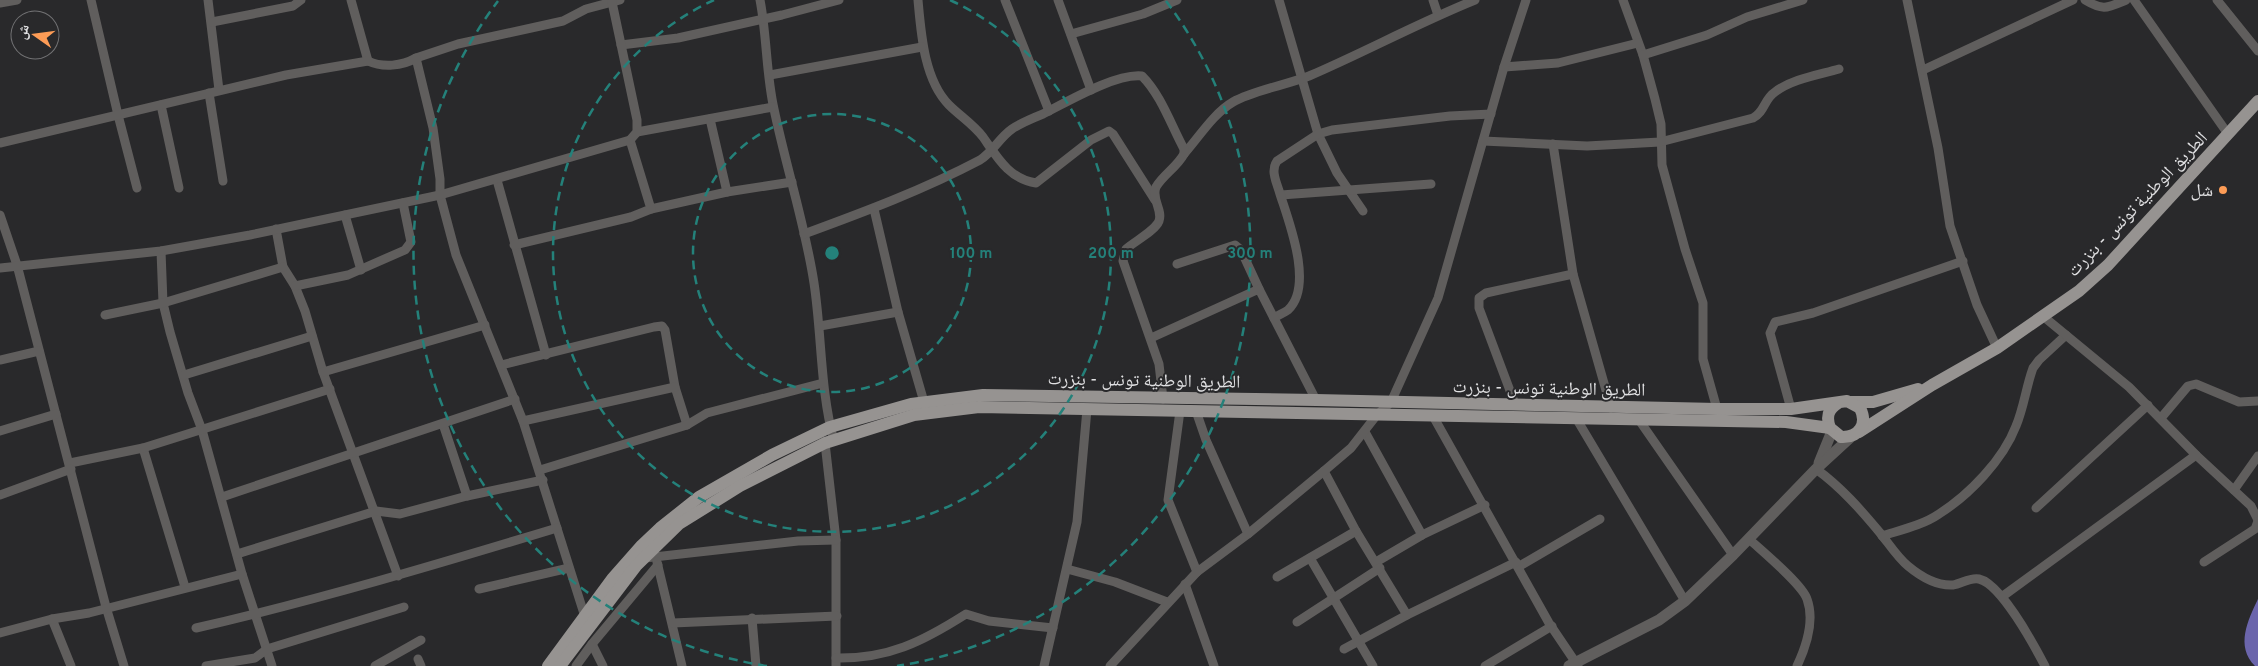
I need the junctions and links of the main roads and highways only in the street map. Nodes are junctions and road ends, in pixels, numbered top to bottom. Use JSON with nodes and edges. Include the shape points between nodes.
{"nodes":[{"id":1,"x":2258,"y":101,"type":"edge"},
{"id":2,"x":1932,"y":385,"type":"junction"},
{"id":3,"x":1852,"y":402,"type":"junction"},
{"id":4,"x":1838,"y":403,"type":"junction"},
{"id":5,"x":1831,"y":429,"type":"junction"},
{"id":6,"x":1855,"y":435,"type":"junction"},
{"id":7,"x":548,"y":666,"type":"edge"},
{"id":8,"x":560,"y":666,"type":"edge"}],
"edges":[{"from":1,"to":2,"type":"main road","name":"الطريق الوطنية تونس - بنزرت","via":[[2108,265],[2044,317],[1998,348]]},
{"from":2,"to":3,"type":"main road","name":"الطريق الوطنية تونس - بنزرت","via":[[1873,402]]},
{"from":2,"to":6,"type":"main road","name":"الطريق الوطنية تونس - بنزرت"},
{"from":3,"to":4,"type":"main road"},
{"from":3,"to":6,"type":"main road","via":[[1860,408],[1864,419]]},
{"from":4,"to":5,"type":"main road","via":[[1828,416]]},
{"from":4,"to":7,"type":"main road","name":"الطريق الوطنية تونس - بنزرت","via":[[1791,409],[1717,409],[983,396],[924,402],[830,427],[730,478],[679,512],[642,544],[612,579]]},
{"from":5,"to":6,"type":"main road","via":[[1841,437]]},
{"from":5,"to":8,"type":"main road","name":"الطريق الوطنية تونس - بنزرت","via":[[1786,422],[979,407],[914,415],[830,442],[775,467],[702,508],[668,533],[652,560],[588,628]]}]}
